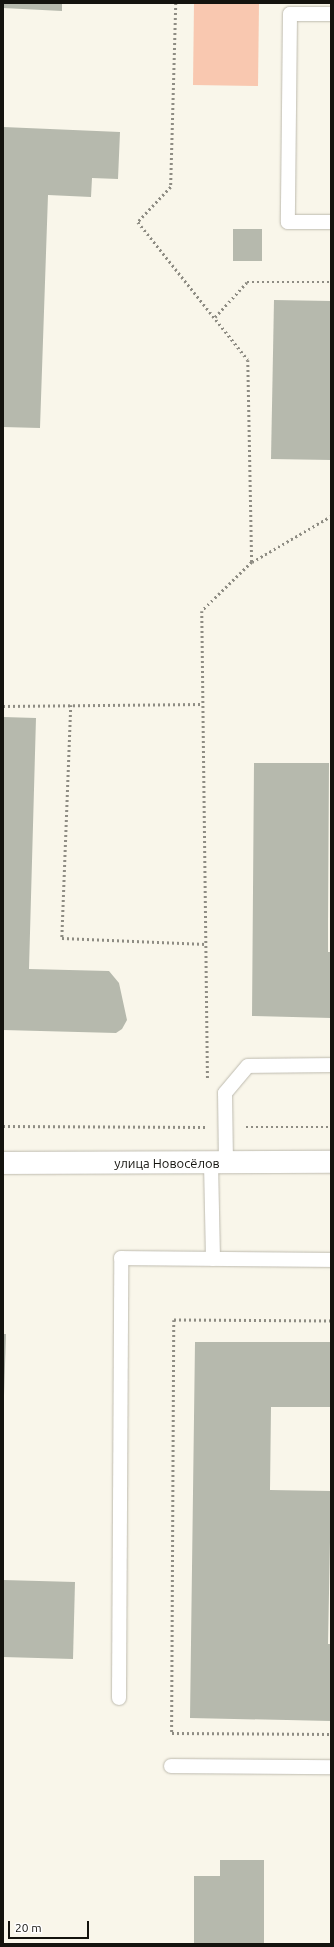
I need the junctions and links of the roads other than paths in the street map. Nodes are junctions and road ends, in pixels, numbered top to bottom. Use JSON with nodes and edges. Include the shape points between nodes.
{"nodes":[{"id":1,"x":331,"y":14,"type":"edge"},
{"id":2,"x":331,"y":222,"type":"edge"},
{"id":3,"x":331,"y":1065,"type":"edge"},
{"id":4,"x":331,"y":1162,"type":"edge"},
{"id":5,"x":219,"y":1163,"type":"junction"},
{"id":6,"x":3,"y":1164,"type":"edge"},
{"id":7,"x":213,"y":1259,"type":"junction"},
{"id":8,"x":331,"y":1260,"type":"edge"},
{"id":9,"x":119,"y":1698,"type":"dead end"},
{"id":10,"x":170,"y":1766,"type":"dead end"},
{"id":11,"x":331,"y":1767,"type":"edge"}],
"edges":[{"from":1,"to":2,"type":"lane","via":[[290,14],[288,222]]},
{"from":3,"to":5,"type":"lane","via":[[248,1066],[225,1093],[226,1127]]},
{"from":4,"to":5,"type":"street","name":"улица Новосёлов"},
{"from":5,"to":6,"type":"street","name":"улица Новосёлов"},
{"from":5,"to":7,"type":"lane"},
{"from":7,"to":8,"type":"lane"},
{"from":7,"to":9,"type":"lane","via":[[121,1258]]},
{"from":10,"to":11,"type":"lane"}]}
